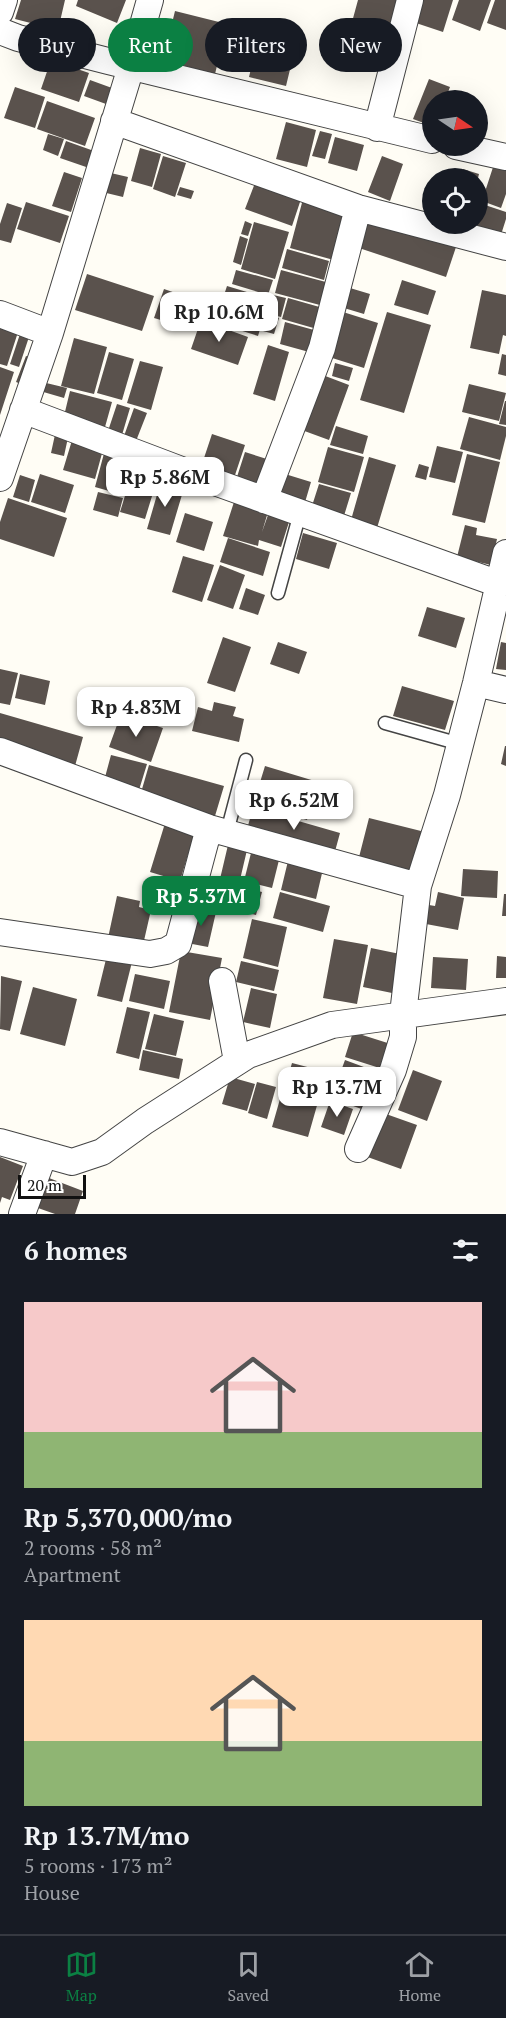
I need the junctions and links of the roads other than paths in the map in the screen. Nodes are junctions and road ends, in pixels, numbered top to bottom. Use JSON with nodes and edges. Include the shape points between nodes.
{"nodes":[{"id":1,"x":4,"y":0,"type":"edge"},
{"id":2,"x":150,"y":0,"type":"edge"},
{"id":3,"x":410,"y":0,"type":"edge"},
{"id":4,"x":0,"y":12,"type":"edge"},
{"id":5,"x":145,"y":18,"type":"edge"},
{"id":6,"x":0,"y":31,"type":"edge"},
{"id":7,"x":108,"y":61,"type":"edge"},
{"id":8,"x":129,"y":72,"type":"edge"},
{"id":9,"x":151,"y":72,"type":"edge"},
{"id":10,"x":114,"y":121,"type":"junction"},
{"id":11,"x":377,"y":128,"type":"junction"},
{"id":12,"x":422,"y":138,"type":"edge"},
{"id":13,"x":488,"y":152,"type":"edge"},
{"id":14,"x":506,"y":156,"type":"edge"},
{"id":15,"x":358,"y":208,"type":"junction"},
{"id":16,"x":506,"y":248,"type":"edge"},
{"id":17,"x":0,"y":314,"type":"edge"},
{"id":18,"x":50,"y":333,"type":"junction"},
{"id":19,"x":22,"y":410,"type":"junction"},
{"id":20,"x":0,"y":478,"type":"edge"},
{"id":21,"x":264,"y":500,"type":"junction"},
{"id":22,"x":300,"y":513,"type":"junction"},
{"id":23,"x":506,"y":553,"type":"edge"},
{"id":24,"x":499,"y":584,"type":"junction"},
{"id":25,"x":278,"y":593,"type":"dead end"},
{"id":26,"x":498,"y":625,"type":"edge"},
{"id":27,"x":477,"y":683,"type":"junction"},
{"id":28,"x":506,"y":690,"type":"edge"},
{"id":29,"x":385,"y":723,"type":"dead end"},
{"id":30,"x":460,"y":744,"type":"junction"},
{"id":31,"x":0,"y":751,"type":"edge"},
{"id":32,"x":246,"y":760,"type":"dead end"},
{"id":33,"x":218,"y":830,"type":"junction"},
{"id":34,"x":418,"y":886,"type":"junction"},
{"id":35,"x":0,"y":932,"type":"edge"},
{"id":36,"x":222,"y":981,"type":"dead end"},
{"id":37,"x":506,"y":1001,"type":"edge"},
{"id":38,"x":403,"y":1014,"type":"junction"},
{"id":39,"x":237,"y":1061,"type":"junction"},
{"id":40,"x":0,"y":1142,"type":"edge"},
{"id":41,"x":358,"y":1149,"type":"dead end"},
{"id":42,"x":44,"y":1154,"type":"junction"},
{"id":43,"x":22,"y":1214,"type":"edge"}],
"edges":[{"from":1,"to":4,"type":"street"},
{"from":2,"to":5,"type":"street"},
{"from":3,"to":11,"type":"street"},
{"from":6,"to":7,"type":"street"},
{"from":8,"to":10,"type":"street"},
{"from":9,"to":11,"type":"street"},
{"from":10,"to":15,"type":"street"},
{"from":10,"to":18,"type":"street"},
{"from":11,"to":12,"type":"street"},
{"from":13,"to":14,"type":"street"},
{"from":15,"to":16,"type":"street"},
{"from":15,"to":21,"type":"street","via":[[322,348]]},
{"from":17,"to":18,"type":"street"},
{"from":18,"to":19,"type":"street"},
{"from":19,"to":20,"type":"street"},
{"from":19,"to":21,"type":"street"},
{"from":21,"to":22,"type":"street"},
{"from":22,"to":24,"type":"street"},
{"from":22,"to":25,"type":"lane"},
{"from":23,"to":24,"type":"street"},
{"from":24,"to":26,"type":"street"},
{"from":26,"to":27,"type":"street"},
{"from":27,"to":28,"type":"street"},
{"from":27,"to":30,"type":"street"},
{"from":29,"to":30,"type":"lane"},
{"from":30,"to":34,"type":"street"},
{"from":31,"to":33,"type":"street"},
{"from":32,"to":33,"type":"lane"},
{"from":33,"to":34,"type":"street"},
{"from":33,"to":35,"type":"street","via":[[178,944],[166,951],[150,954]]},
{"from":34,"to":38,"type":"street"},
{"from":36,"to":39,"type":"street"},
{"from":37,"to":38,"type":"street"},
{"from":38,"to":39,"type":"street","via":[[332,1025]]},
{"from":38,"to":41,"type":"street","via":[[403,1037],[393,1070]]},
{"from":39,"to":42,"type":"street","via":[[102,1152],[72,1162]]},
{"from":40,"to":42,"type":"street"},
{"from":42,"to":43,"type":"street"}]}
